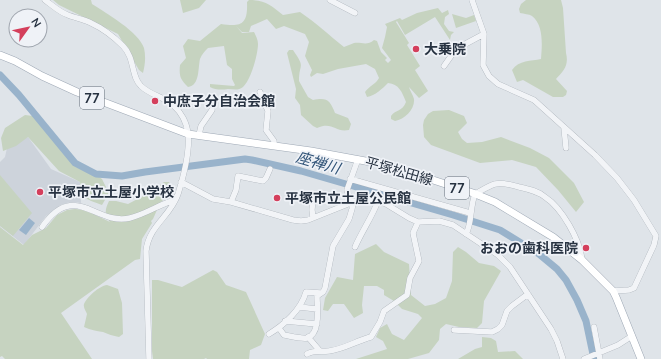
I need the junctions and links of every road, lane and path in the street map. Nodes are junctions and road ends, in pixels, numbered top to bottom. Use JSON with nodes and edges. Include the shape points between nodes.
{"nodes":[{"id":1,"x":45,"y":0,"type":"edge"},
{"id":2,"x":330,"y":0,"type":"edge"},
{"id":3,"x":472,"y":0,"type":"edge"},
{"id":4,"x":355,"y":12,"type":"dead end"},
{"id":5,"x":484,"y":34,"type":"junction"},
{"id":6,"x":0,"y":55,"type":"edge"},
{"id":7,"x":444,"y":66,"type":"dead end"},
{"id":8,"x":260,"y":92,"type":"dead end"},
{"id":9,"x":212,"y":110,"type":"dead end"},
{"id":10,"x":564,"y":128,"type":"junction"},
{"id":11,"x":188,"y":134,"type":"junction"},
{"id":12,"x":199,"y":135,"type":"junction"},
{"id":13,"x":274,"y":145,"type":"junction"},
{"id":14,"x":566,"y":148,"type":"dead end"},
{"id":15,"x":358,"y":159,"type":"junction"},
{"id":16,"x":270,"y":169,"type":"dead end"},
{"id":17,"x":350,"y":179,"type":"junction"},
{"id":18,"x":181,"y":182,"type":"junction"},
{"id":19,"x":475,"y":194,"type":"junction"},
{"id":20,"x":313,"y":197,"type":"dead end"},
{"id":21,"x":175,"y":200,"type":"junction"},
{"id":22,"x":378,"y":201,"type":"junction"},
{"id":23,"x":231,"y":202,"type":"junction"},
{"id":24,"x":353,"y":202,"type":"junction"},
{"id":25,"x":470,"y":214,"type":"junction"},
{"id":26,"x":313,"y":218,"type":"junction"},
{"id":27,"x":418,"y":222,"type":"junction"},
{"id":28,"x":42,"y":227,"type":"dead end"},
{"id":29,"x":466,"y":234,"type":"junction"},
{"id":30,"x":355,"y":247,"type":"dead end"},
{"id":31,"x":582,"y":260,"type":"junction"},
{"id":32,"x":613,"y":291,"type":"junction"},
{"id":33,"x":321,"y":293,"type":"junction"},
{"id":34,"x":528,"y":294,"type":"junction"},
{"id":35,"x":298,"y":307,"type":"junction"},
{"id":36,"x":317,"y":309,"type":"junction"},
{"id":37,"x":285,"y":322,"type":"junction"},
{"id":38,"x":317,"y":324,"type":"junction"},
{"id":39,"x":594,"y":327,"type":"dead end"},
{"id":40,"x":279,"y":328,"type":"junction"},
{"id":41,"x":454,"y":330,"type":"dead end"},
{"id":42,"x":269,"y":334,"type":"dead end"},
{"id":43,"x":632,"y":336,"type":"junction"},
{"id":44,"x":308,"y":337,"type":"junction"},
{"id":45,"x":319,"y":350,"type":"junction"},
{"id":46,"x":307,"y":354,"type":"dead end"},
{"id":47,"x":599,"y":355,"type":"edge"},
{"id":48,"x":587,"y":358,"type":"edge"},
{"id":49,"x":149,"y":359,"type":"edge"},
{"id":50,"x":563,"y":359,"type":"edge"},
{"id":51,"x":641,"y":359,"type":"edge"}],
"edges":[{"from":1,"to":11,"type":"street","via":[[68,15],[91,23],[124,47],[138,82],[173,105],[182,116]]},
{"from":2,"to":4,"type":"street"},
{"from":3,"to":5,"type":"street"},
{"from":5,"to":7,"type":"street","via":[[456,49]]},
{"from":5,"to":10,"type":"street","via":[[483,65],[489,76],[498,84],[534,100]]},
{"from":6,"to":11,"type":"main road","name":"平塚松田線","number":"77","via":[[83,95]]},
{"from":8,"to":13,"type":"street","via":[[268,111],[266,130]]},
{"from":9,"to":12,"type":"street","via":[[200,126]]},
{"from":10,"to":14,"type":"street"},
{"from":10,"to":32,"type":"street","via":[[617,178],[656,236],[634,288]]},
{"from":11,"to":12,"type":"main road","name":"平塚松田線","number":"77"},
{"from":11,"to":18,"type":"street"},
{"from":12,"to":13,"type":"main road","name":"平塚松田線","number":"77"},
{"from":13,"to":15,"type":"main road","name":"平塚松田線","number":"77"},
{"from":15,"to":17,"type":"street"},
{"from":15,"to":19,"type":"main road","name":"平塚松田線","number":"77","via":[[387,165]]},
{"from":16,"to":23,"type":"street","via":[[263,181],[238,176]]},
{"from":17,"to":24,"type":"street","via":[[347,189]]},
{"from":17,"to":25,"type":"street"},
{"from":18,"to":21,"type":"street"},
{"from":18,"to":23,"type":"street","via":[[213,199]]},
{"from":19,"to":25,"type":"street"},
{"from":19,"to":31,"type":"main road","name":"平塚松田線","number":"77","via":[[495,202],[553,237]]},
{"from":19,"to":31,"type":"street","via":[[496,184],[506,183],[545,196],[553,203],[573,233]]},
{"from":20,"to":26,"type":"street"},
{"from":21,"to":28,"type":"street","via":[[130,218],[121,219],[85,207],[64,207],[55,211]]},
{"from":21,"to":49,"type":"street","via":[[147,242]]},
{"from":22,"to":24,"type":"street"},
{"from":22,"to":27,"type":"street"},
{"from":22,"to":30,"type":"street"},
{"from":23,"to":26,"type":"street","via":[[293,220]]},
{"from":24,"to":26,"type":"street"},
{"from":24,"to":33,"type":"street","via":[[349,219],[333,246],[327,282]]},
{"from":25,"to":29,"type":"street"},
{"from":27,"to":29,"type":"street","via":[[444,222]]},
{"from":27,"to":45,"type":"street","via":[[413,233],[419,260],[410,278],[407,295],[384,311],[371,337],[358,340],[351,345],[327,351]]},
{"from":29,"to":34,"type":"street","via":[[505,261]]},
{"from":31,"to":32,"type":"main road","name":"平塚松田線","number":"77"},
{"from":32,"to":43,"type":"main road","name":"平塚松田線","number":"77"},
{"from":33,"to":35,"type":"street","via":[[306,292],[304,301]]},
{"from":33,"to":36,"type":"street","via":[[316,296]]},
{"from":34,"to":41,"type":"street","via":[[507,311],[502,324],[492,332]]},
{"from":34,"to":50,"type":"street","via":[[551,329]]},
{"from":35,"to":36,"type":"street"},
{"from":35,"to":37,"type":"street"},
{"from":36,"to":38,"type":"street"},
{"from":37,"to":38,"type":"street"},
{"from":37,"to":40,"type":"street"},
{"from":38,"to":44,"type":"street"},
{"from":39,"to":47,"type":"street"},
{"from":40,"to":42,"type":"street"},
{"from":40,"to":44,"type":"street","via":[[284,335]]},
{"from":43,"to":47,"type":"street"},
{"from":43,"to":51,"type":"main road","name":"平塚松田線","number":"77"},
{"from":44,"to":45,"type":"street"},
{"from":45,"to":46,"type":"street"},
{"from":47,"to":48,"type":"street"}]}
